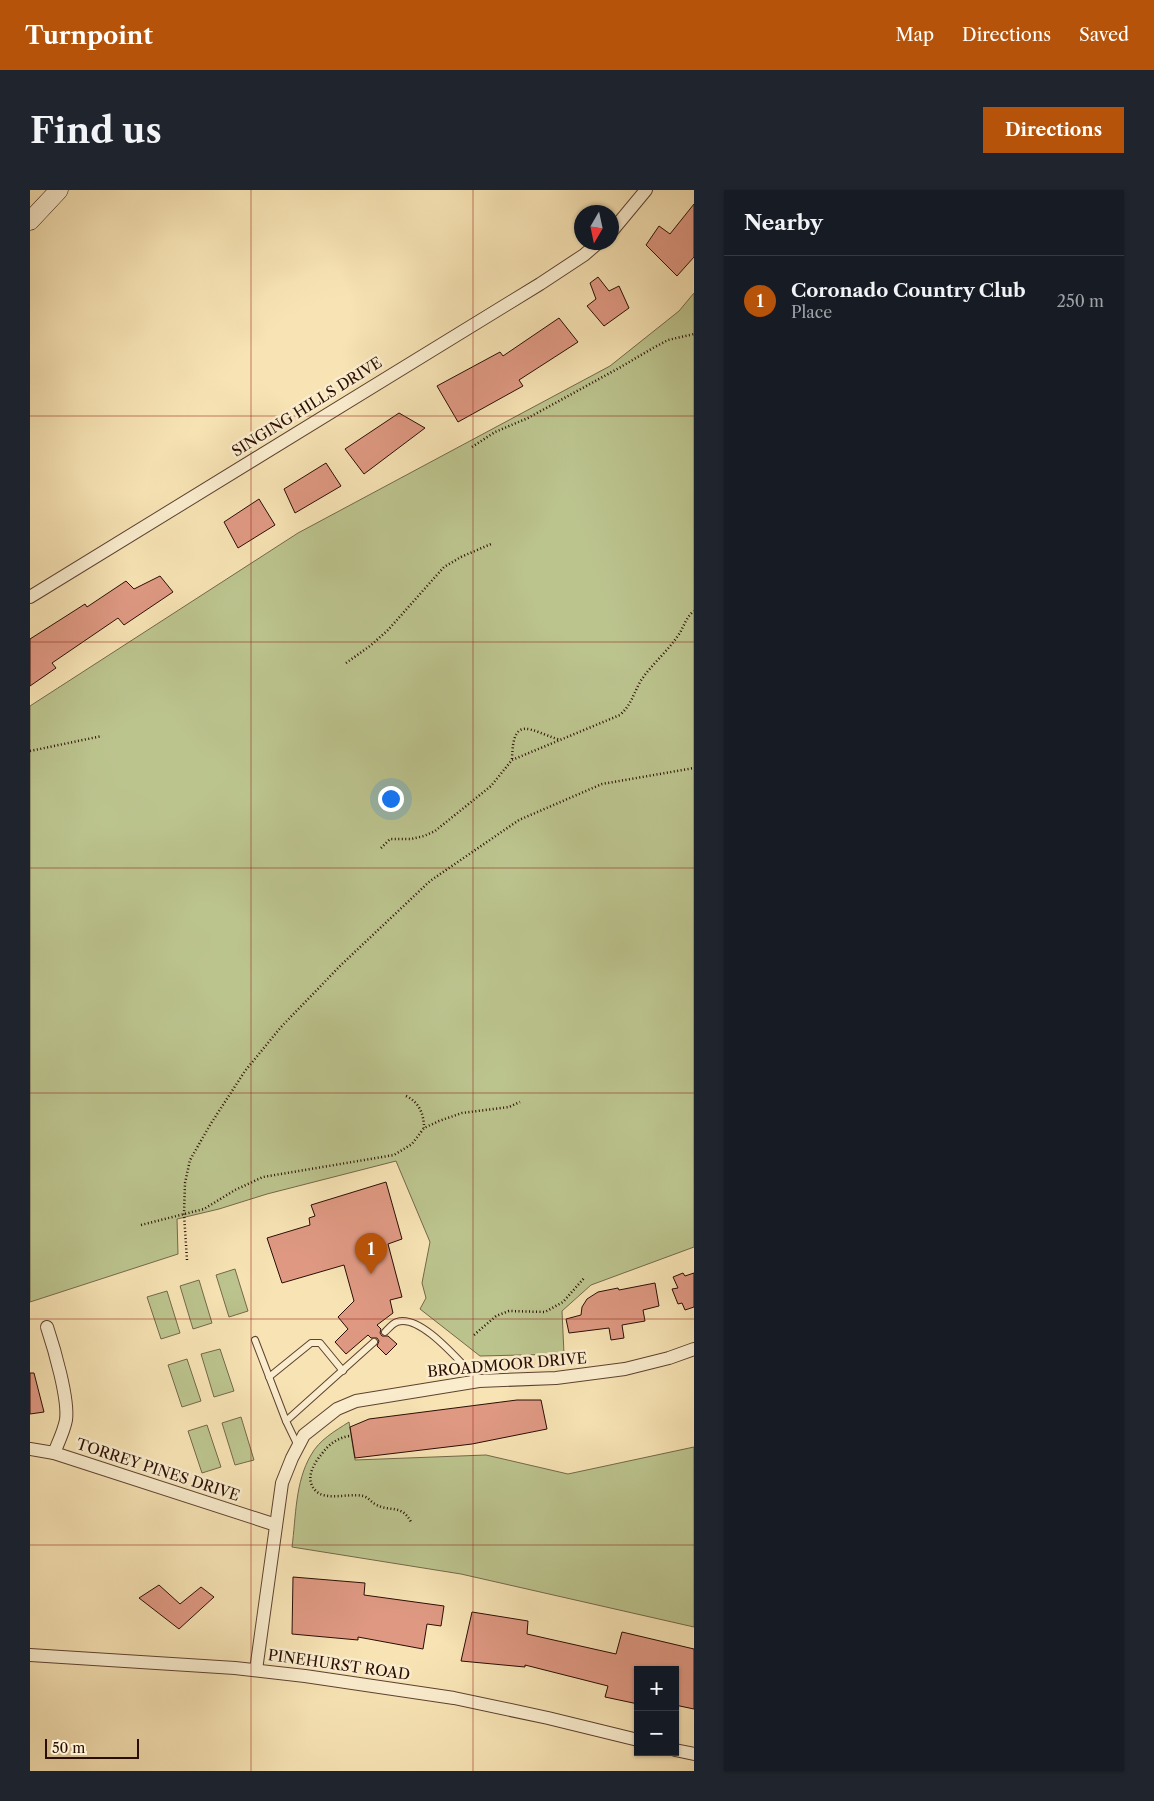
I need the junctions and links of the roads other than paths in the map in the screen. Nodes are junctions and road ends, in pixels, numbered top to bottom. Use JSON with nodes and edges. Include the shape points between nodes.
{"nodes":[{"id":1,"x":59,"y":190,"type":"edge"},
{"id":2,"x":646,"y":190,"type":"edge"},
{"id":3,"x":30,"y":221,"type":"edge"},
{"id":4,"x":619,"y":223,"type":"edge"},
{"id":5,"x":590,"y":250,"type":"edge"},
{"id":6,"x":30,"y":597,"type":"edge"},
{"id":7,"x":48,"y":1327,"type":"dead end"},
{"id":8,"x":385,"y":1332,"type":"dead end"},
{"id":9,"x":255,"y":1340,"type":"dead end"},
{"id":10,"x":374,"y":1342,"type":"dead end"},
{"id":11,"x":694,"y":1349,"type":"edge"},
{"id":12,"x":343,"y":1370,"type":"junction"},
{"id":13,"x":269,"y":1376,"type":"junction"},
{"id":14,"x":479,"y":1381,"type":"junction"},
{"id":15,"x":286,"y":1421,"type":"junction"},
{"id":16,"x":298,"y":1446,"type":"junction"},
{"id":17,"x":30,"y":1449,"type":"edge"},
{"id":18,"x":54,"y":1454,"type":"junction"},
{"id":19,"x":276,"y":1525,"type":"junction"},
{"id":20,"x":30,"y":1656,"type":"edge"},
{"id":21,"x":256,"y":1670,"type":"junction"},
{"id":22,"x":634,"y":1739,"type":"edge"},
{"id":23,"x":679,"y":1751,"type":"edge"},
{"id":24,"x":694,"y":1754,"type":"edge"}],
"edges":[{"from":1,"to":3,"type":"street"},
{"from":2,"to":4,"type":"street"},
{"from":5,"to":6,"type":"street","name":"SINGING HILLS DRIVE","via":[[540,284]]},
{"from":7,"to":18,"type":"street","via":[[65,1397],[66,1419]]},
{"from":8,"to":14,"type":"lane","via":[[396,1322],[410,1321],[422,1327]]},
{"from":9,"to":13,"type":"lane"},
{"from":10,"to":12,"type":"lane"},
{"from":11,"to":14,"type":"street","name":"BROADMOOR DRIVE","via":[[625,1369],[515,1381]]},
{"from":12,"to":13,"type":"lane","via":[[320,1344],[311,1343]]},
{"from":12,"to":15,"type":"lane"},
{"from":13,"to":15,"type":"lane"},
{"from":14,"to":16,"type":"street","name":"BROADMOOR DRIVE","via":[[356,1401],[331,1413],[304,1435]]},
{"from":15,"to":16,"type":"lane"},
{"from":16,"to":19,"type":"street","name":"BROADMOOR DRIVE","via":[[282,1483]]},
{"from":17,"to":18,"type":"street","name":"TORREY PINES DRIVE"},
{"from":18,"to":19,"type":"street","name":"TORREY PINES DRIVE"},
{"from":19,"to":21,"type":"street","name":"BROADMOOR DRIVE"},
{"from":20,"to":21,"type":"street","name":"PINEHURST ROAD"},
{"from":21,"to":22,"type":"street","name":"PINEHURST ROAD","via":[[454,1698]]},
{"from":23,"to":24,"type":"street"}]}
